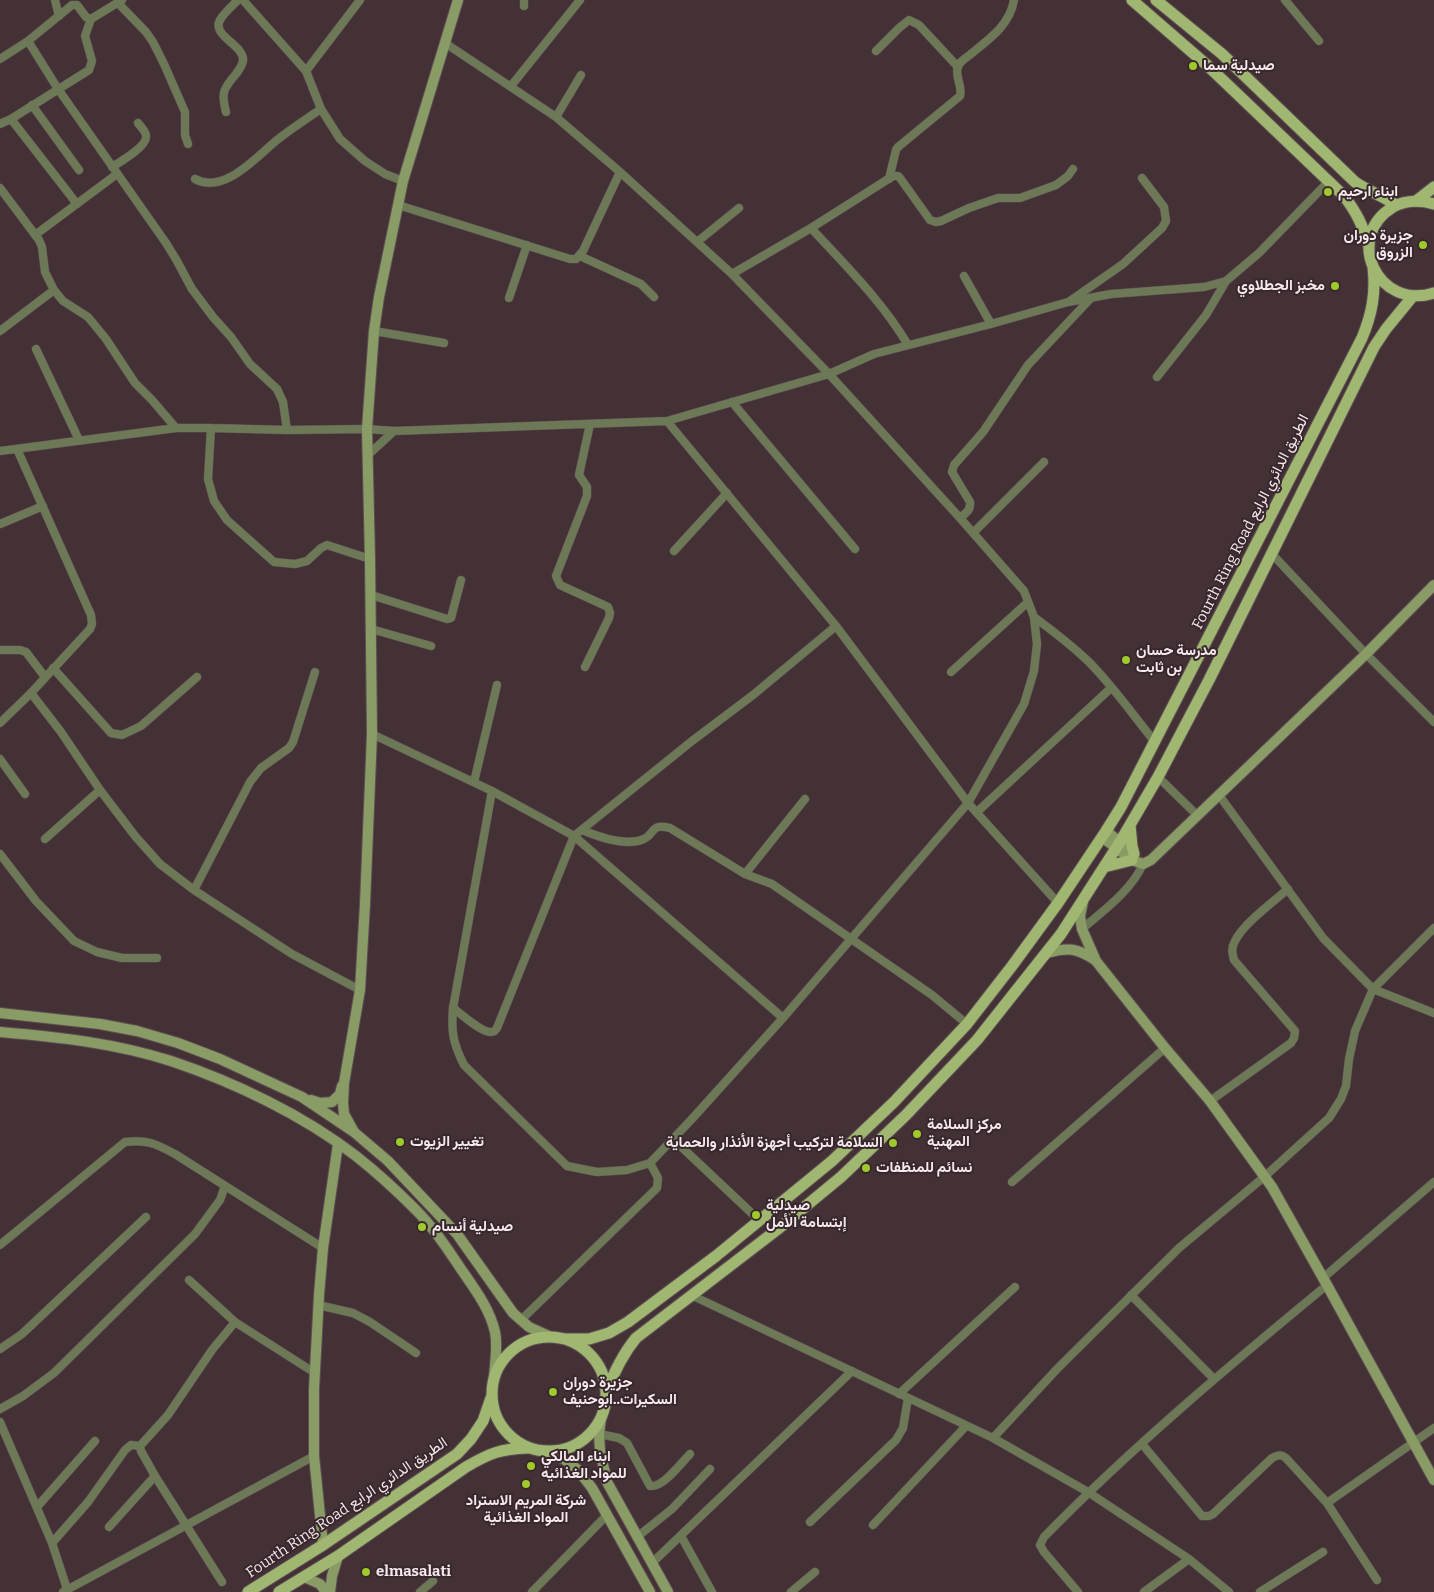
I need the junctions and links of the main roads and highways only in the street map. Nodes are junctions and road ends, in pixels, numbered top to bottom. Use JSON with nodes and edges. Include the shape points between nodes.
{"nodes":[{"id":1,"x":1132,"y":0,"type":"edge"},
{"id":2,"x":1157,"y":0,"type":"edge"},
{"id":3,"x":1434,"y":188,"type":"edge"},
{"id":4,"x":1416,"y":201,"type":"junction"},
{"id":5,"x":1434,"y":204,"type":"edge"},
{"id":6,"x":1396,"y":206,"type":"junction"},
{"id":7,"x":1369,"y":247,"type":"junction"},
{"id":8,"x":1373,"y":267,"type":"junction"},
{"id":9,"x":1434,"y":293,"type":"edge"},
{"id":10,"x":1413,"y":296,"type":"junction"},
{"id":11,"x":1130,"y":825,"type":"junction"},
{"id":12,"x":1104,"y":867,"type":"junction"},
{"id":13,"x":566,"y":1339,"type":"junction"},
{"id":14,"x":606,"y":1393,"type":"junction"},
{"id":15,"x":492,"y":1396,"type":"junction"},
{"id":16,"x":529,"y":1448,"type":"junction"},
{"id":17,"x":248,"y":1592,"type":"edge"},
{"id":18,"x":279,"y":1592,"type":"edge"}],
"edges":[{"from":1,"to":7,"type":"main road","name":"Fourth Ring Road الطريق الدائري الرابع","via":[[1208,66],[1344,196],[1364,228]]},
{"from":2,"to":6,"type":"main road","via":[[1222,54],[1348,176]]},
{"from":3,"to":4,"type":"main road"},
{"from":4,"to":5,"type":"main road"},
{"from":4,"to":6,"type":"main road"},
{"from":6,"to":7,"type":"main road","via":[[1377,223]]},
{"from":7,"to":8,"type":"main road","name":"Fourth Ring Road الطريق الدائري الرابع"},
{"from":8,"to":10,"type":"main road","via":[[1389,288]]},
{"from":8,"to":13,"type":"main road","name":"Fourth Ring Road الطريق الدائري الرابع","via":[[1374,301],[1362,338],[1121,807],[1012,966],[967,1024],[894,1102],[832,1161],[716,1256],[628,1322],[589,1339]]},
{"from":9,"to":10,"type":"main road"},
{"from":10,"to":11,"type":"main road","via":[[1374,347],[1209,680]]},
{"from":11,"to":12,"type":"main road"},
{"from":11,"to":12,"type":"main road","via":[[1137,860]]},
{"from":12,"to":14,"type":"main road","via":[[1047,953],[977,1040],[841,1177],[636,1338],[624,1352]]},
{"from":13,"to":14,"type":"main road","via":[[590,1354],[599,1366]]},
{"from":13,"to":15,"type":"main road","via":[[539,1338],[516,1347],[494,1377]]},
{"from":14,"to":16,"type":"main road","via":[[601,1418],[583,1440],[556,1451]]},
{"from":15,"to":16,"type":"main road","via":[[494,1410],[503,1427],[517,1442]]},
{"from":15,"to":17,"type":"main road","name":"Fourth Ring Road الطريق الدائري الرابع","via":[[483,1421],[457,1454]]},
{"from":16,"to":18,"type":"main road","via":[[506,1449],[485,1456]]}]}
